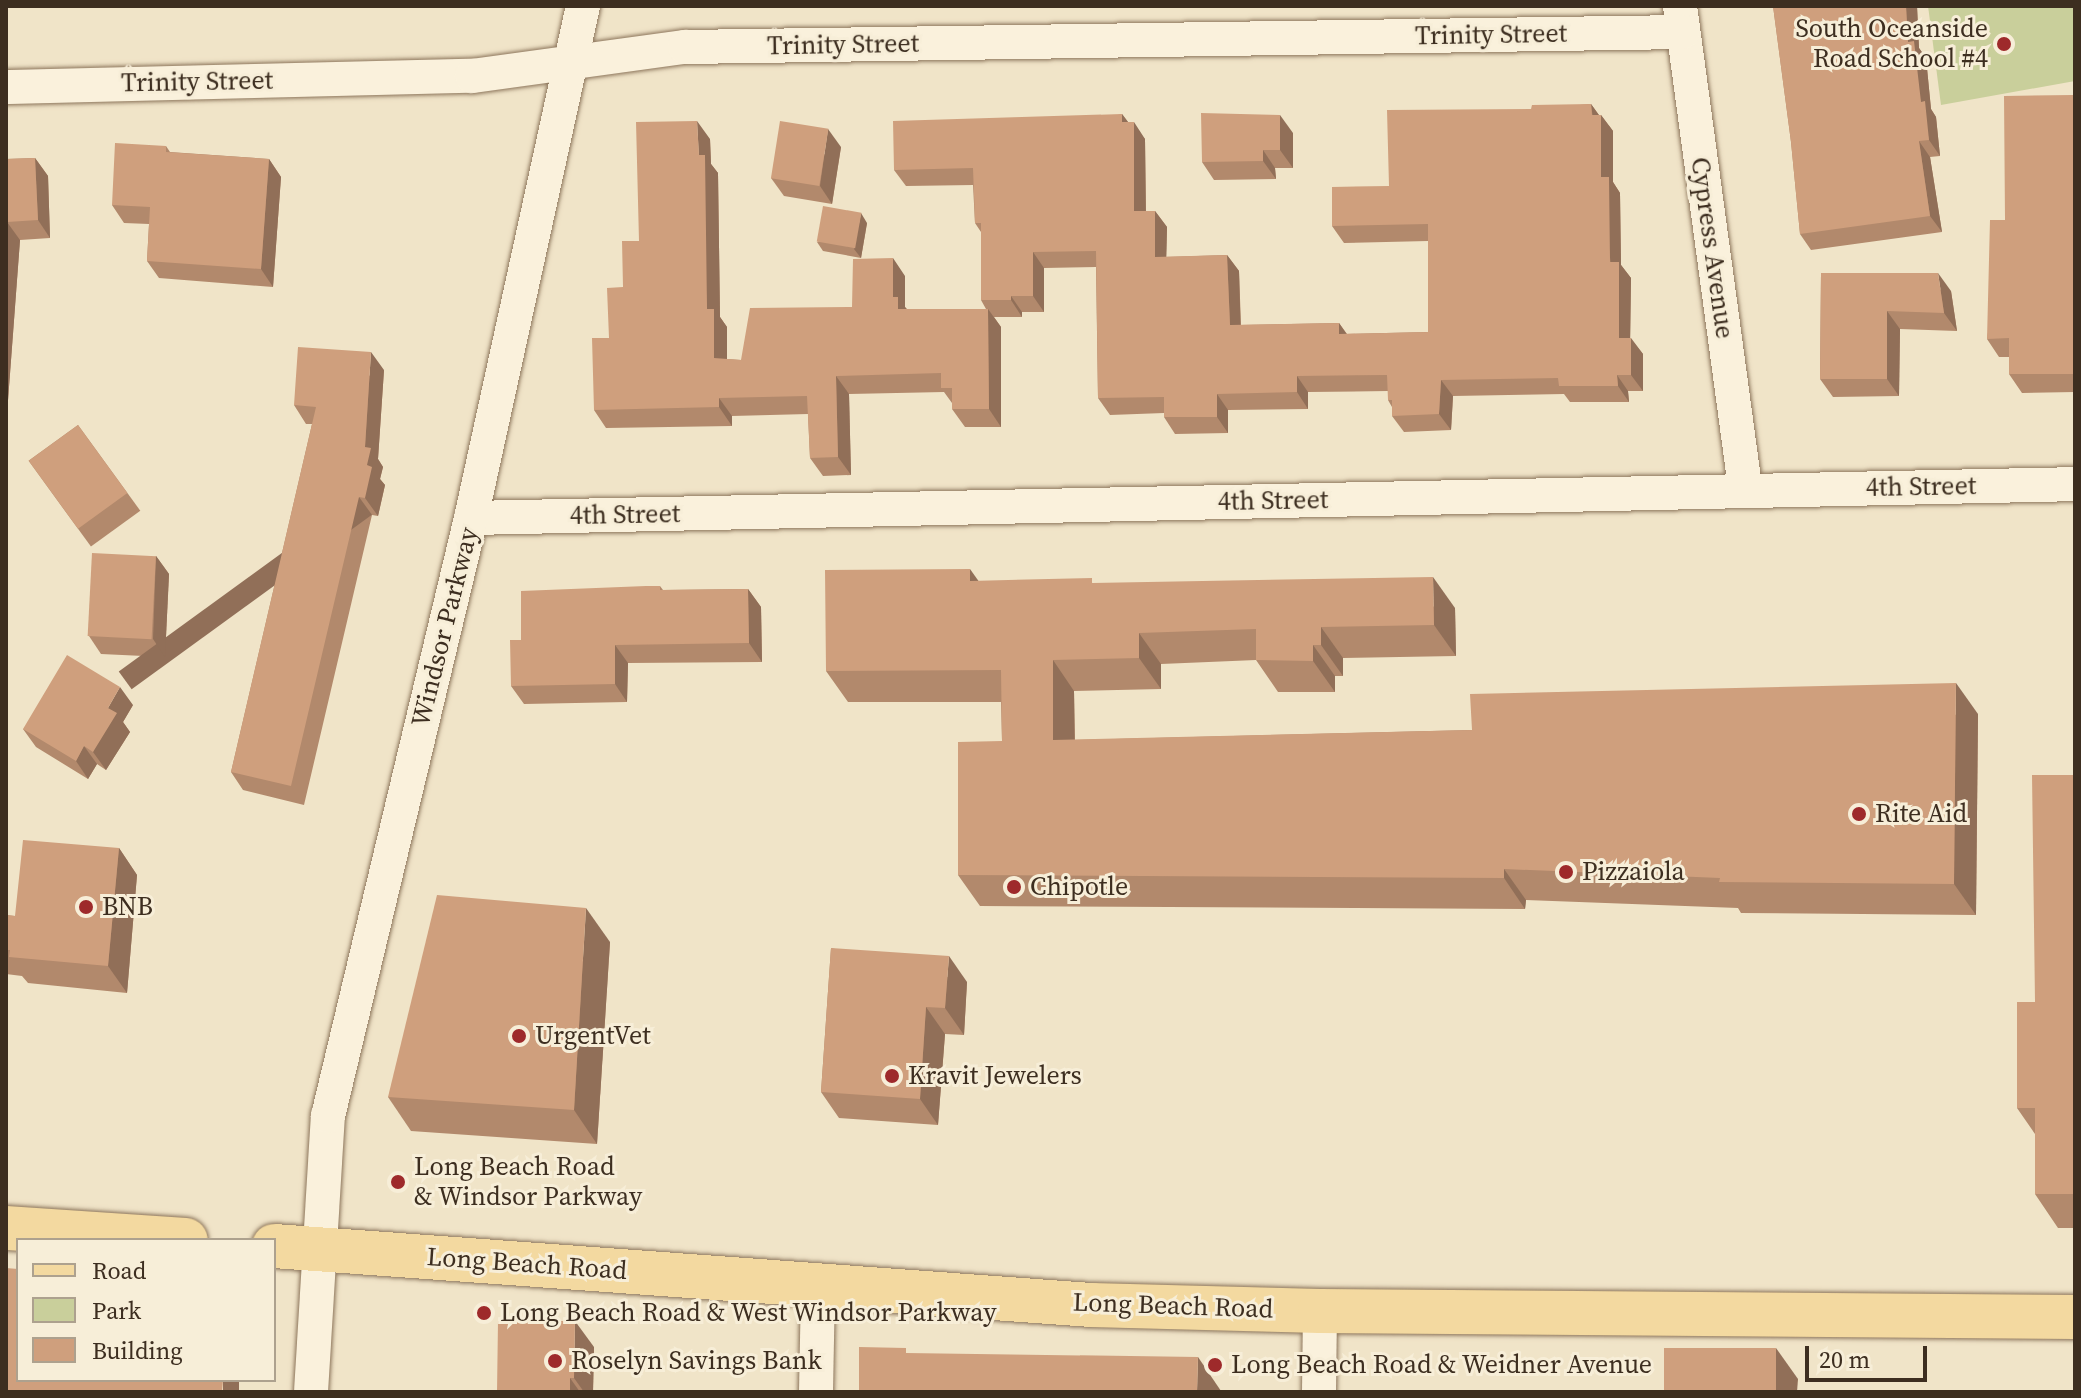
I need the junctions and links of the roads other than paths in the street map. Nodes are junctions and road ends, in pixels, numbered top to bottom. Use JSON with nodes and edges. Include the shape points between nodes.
{"nodes":[{"id":1,"x":583,"y":6,"type":"edge"},
{"id":2,"x":1681,"y":19,"type":"edge"},
{"id":3,"x":572,"y":62,"type":"junction"},
{"id":4,"x":6,"y":87,"type":"edge"},
{"id":5,"x":2075,"y":484,"type":"edge"},
{"id":6,"x":1746,"y":491,"type":"junction"},
{"id":7,"x":471,"y":518,"type":"junction"},
{"id":8,"x":6,"y":1228,"type":"edge"},
{"id":9,"x":156,"y":1238,"type":"edge"},
{"id":10,"x":276,"y":1246,"type":"edge"},
{"id":11,"x":318,"y":1249,"type":"junction"},
{"id":12,"x":818,"y":1284,"type":"junction"},
{"id":13,"x":1320,"y":1311,"type":"junction"},
{"id":14,"x":2075,"y":1317,"type":"edge"},
{"id":15,"x":311,"y":1392,"type":"edge"},
{"id":16,"x":816,"y":1392,"type":"edge"},
{"id":17,"x":1319,"y":1392,"type":"edge"}],
"edges":[{"from":1,"to":3,"type":"street","name":"Windsor Parkway"},
{"from":2,"to":3,"type":"street","name":"Trinity Street","via":[[685,47]]},
{"from":2,"to":6,"type":"street","name":"Cypress Avenue"},
{"from":3,"to":4,"type":"street","name":"Trinity Street","via":[[472,76]]},
{"from":3,"to":7,"type":"street","name":"Windsor Parkway"},
{"from":5,"to":6,"type":"street","name":"4th Street"},
{"from":6,"to":7,"type":"street","name":"4th Street"},
{"from":7,"to":11,"type":"street","name":"Windsor Parkway","via":[[328,1116]]},
{"from":8,"to":9,"type":"main road"},
{"from":10,"to":11,"type":"main road","name":"Long Beach Road"},
{"from":11,"to":12,"type":"main road","name":"Long Beach Road"},
{"from":11,"to":15,"type":"street","name":"Windsor Parkway"},
{"from":12,"to":13,"type":"main road","name":"Long Beach Road","via":[[1091,1305]]},
{"from":12,"to":16,"type":"street"},
{"from":13,"to":14,"type":"main road","name":"Long Beach Road"},
{"from":13,"to":17,"type":"street"}]}
